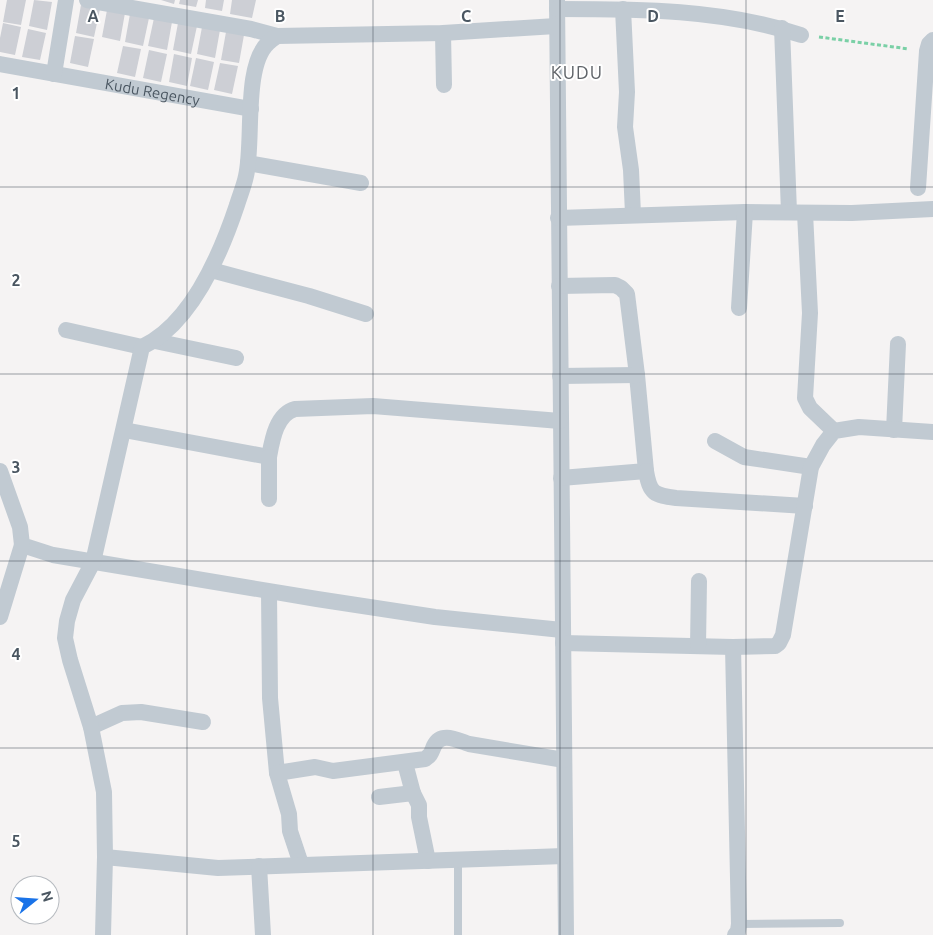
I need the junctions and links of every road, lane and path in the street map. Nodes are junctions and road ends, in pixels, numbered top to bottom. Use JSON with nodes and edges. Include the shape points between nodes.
{"nodes":[{"id":1,"x":66,"y":0,"type":"edge"},
{"id":2,"x":87,"y":0,"type":"edge"},
{"id":3,"x":623,"y":9,"type":"junction"},
{"id":4,"x":557,"y":12,"type":"edge"},
{"id":5,"x":782,"y":28,"type":"junction"},
{"id":6,"x":442,"y":33,"type":"junction"},
{"id":7,"x":801,"y":35,"type":"joint"},
{"id":8,"x":277,"y":36,"type":"junction"},
{"id":9,"x":930,"y":46,"type":"edge"},
{"id":10,"x":0,"y":64,"type":"edge"},
{"id":11,"x":54,"y":74,"type":"junction"},
{"id":12,"x":444,"y":85,"type":"dead end"},
{"id":13,"x":251,"y":109,"type":"junction"},
{"id":14,"x":248,"y":163,"type":"junction"},
{"id":15,"x":361,"y":183,"type":"dead end"},
{"id":16,"x":918,"y":188,"type":"dead end"},
{"id":17,"x":933,"y":209,"type":"edge"},
{"id":18,"x":745,"y":212,"type":"junction"},
{"id":19,"x":797,"y":212,"type":"junction"},
{"id":20,"x":632,"y":214,"type":"junction"},
{"id":21,"x":558,"y":218,"type":"junction"},
{"id":22,"x":211,"y":270,"type":"junction"},
{"id":23,"x":559,"y":286,"type":"junction"},
{"id":24,"x":740,"y":308,"type":"dead end"},
{"id":25,"x":366,"y":314,"type":"dead end"},
{"id":26,"x":66,"y":330,"type":"dead end"},
{"id":27,"x":149,"y":344,"type":"junction"},
{"id":28,"x":898,"y":344,"type":"dead end"},
{"id":29,"x":236,"y":358,"type":"dead end"},
{"id":30,"x":638,"y":375,"type":"junction"},
{"id":31,"x":560,"y":376,"type":"junction"},
{"id":32,"x":560,"y":422,"type":"junction"},
{"id":33,"x":124,"y":430,"type":"junction"},
{"id":34,"x":894,"y":430,"type":"junction"},
{"id":35,"x":834,"y":431,"type":"junction"},
{"id":36,"x":933,"y":432,"type":"edge"},
{"id":37,"x":715,"y":441,"type":"dead end"},
{"id":38,"x":269,"y":457,"type":"junction"},
{"id":39,"x":812,"y":467,"type":"junction"},
{"id":40,"x":0,"y":471,"type":"edge"},
{"id":41,"x":646,"y":471,"type":"junction"},
{"id":42,"x":561,"y":478,"type":"junction"},
{"id":43,"x":269,"y":499,"type":"dead end"},
{"id":44,"x":805,"y":506,"type":"junction"},
{"id":45,"x":22,"y":545,"type":"junction"},
{"id":46,"x":93,"y":562,"type":"junction"},
{"id":47,"x":699,"y":581,"type":"dead end"},
{"id":48,"x":269,"y":592,"type":"junction"},
{"id":49,"x":0,"y":617,"type":"edge"},
{"id":50,"x":562,"y":637,"type":"junction"},
{"id":51,"x":698,"y":646,"type":"junction"},
{"id":52,"x":733,"y":648,"type":"junction"},
{"id":53,"x":203,"y":722,"type":"dead end"},
{"id":54,"x":91,"y":727,"type":"junction"},
{"id":55,"x":564,"y":760,"type":"junction"},
{"id":56,"x":405,"y":762,"type":"junction"},
{"id":57,"x":277,"y":773,"type":"junction"},
{"id":58,"x":413,"y":793,"type":"junction"},
{"id":59,"x":378,"y":797,"type":"dead end"},
{"id":60,"x":105,"y":856,"type":"junction"},
{"id":61,"x":564,"y":856,"type":"junction"},
{"id":62,"x":428,"y":861,"type":"junction"},
{"id":63,"x":458,"y":861,"type":"junction"},
{"id":64,"x":301,"y":864,"type":"junction"},
{"id":65,"x":259,"y":866,"type":"junction"},
{"id":66,"x":840,"y":923,"type":"dead end"},
{"id":67,"x":737,"y":930,"type":"edge"},
{"id":68,"x":103,"y":935,"type":"edge"},
{"id":69,"x":264,"y":935,"type":"edge"},
{"id":70,"x":458,"y":935,"type":"edge"},
{"id":71,"x":566,"y":935,"type":"edge"}],
"edges":[{"from":1,"to":11,"type":"street"},
{"from":2,"to":8,"type":"street"},
{"from":3,"to":4,"type":"street"},
{"from":3,"to":5,"type":"street","via":[[719,17]]},
{"from":3,"to":20,"type":"street","via":[[627,92],[625,127],[631,170]]},
{"from":4,"to":6,"type":"street"},
{"from":4,"to":21,"type":"street"},
{"from":5,"to":7,"type":"street"},
{"from":5,"to":19,"type":"street"},
{"from":6,"to":8,"type":"street"},
{"from":6,"to":12,"type":"street"},
{"from":7,"to":9,"type":"path","via":[[860,44]]},
{"from":8,"to":13,"type":"street","via":[[267,44],[253,74]]},
{"from":9,"to":16,"type":"street"},
{"from":10,"to":11,"type":"street","name":"Kudu Regency"},
{"from":11,"to":13,"type":"street","name":"Kudu Regency"},
{"from":13,"to":14,"type":"street"},
{"from":14,"to":15,"type":"street"},
{"from":14,"to":22,"type":"street","via":[[228,234]]},
{"from":17,"to":19,"type":"street"},
{"from":18,"to":19,"type":"street"},
{"from":18,"to":20,"type":"street"},
{"from":18,"to":24,"type":"street"},
{"from":19,"to":35,"type":"street","via":[[810,313],[805,398],[810,408]]},
{"from":20,"to":21,"type":"street"},
{"from":21,"to":23,"type":"street"},
{"from":22,"to":25,"type":"street"},
{"from":22,"to":27,"type":"street","via":[[192,302]]},
{"from":23,"to":30,"type":"street","via":[[615,285],[627,294]]},
{"from":23,"to":31,"type":"street"},
{"from":26,"to":27,"type":"street"},
{"from":27,"to":29,"type":"street"},
{"from":27,"to":33,"type":"street"},
{"from":28,"to":34,"type":"street"},
{"from":30,"to":31,"type":"street"},
{"from":30,"to":41,"type":"street"},
{"from":31,"to":32,"type":"street"},
{"from":32,"to":38,"type":"street","via":[[373,406],[295,409],[284,415],[280,422]]},
{"from":32,"to":42,"type":"street"},
{"from":33,"to":38,"type":"street"},
{"from":33,"to":46,"type":"street"},
{"from":34,"to":35,"type":"street","via":[[859,427]]},
{"from":34,"to":36,"type":"street"},
{"from":35,"to":39,"type":"street"},
{"from":37,"to":39,"type":"street","via":[[744,457]]},
{"from":38,"to":43,"type":"street"},
{"from":39,"to":44,"type":"street"},
{"from":40,"to":45,"type":"street","via":[[20,527]]},
{"from":41,"to":42,"type":"street"},
{"from":41,"to":44,"type":"street","via":[[648,485],[658,496]]},
{"from":42,"to":50,"type":"street"},
{"from":44,"to":52,"type":"street","via":[[779,643],[770,647]]},
{"from":45,"to":46,"type":"street","via":[[53,555]]},
{"from":45,"to":49,"type":"street"},
{"from":46,"to":48,"type":"street"},
{"from":46,"to":54,"type":"street","via":[[73,600],[65,638]]},
{"from":47,"to":51,"type":"street"},
{"from":48,"to":50,"type":"street"},
{"from":48,"to":57,"type":"street","via":[[270,698]]},
{"from":50,"to":51,"type":"street"},
{"from":50,"to":55,"type":"street"},
{"from":51,"to":52,"type":"street"},
{"from":52,"to":67,"type":"street"},
{"from":53,"to":54,"type":"street","via":[[142,712],[122,714]]},
{"from":54,"to":60,"type":"street","via":[[104,792]]},
{"from":55,"to":56,"type":"street","via":[[442,737],[429,756]]},
{"from":55,"to":61,"type":"street"},
{"from":56,"to":57,"type":"street","via":[[333,771],[315,767]]},
{"from":56,"to":58,"type":"street"},
{"from":57,"to":64,"type":"street"},
{"from":58,"to":59,"type":"street"},
{"from":58,"to":62,"type":"street","via":[[419,806]]},
{"from":60,"to":65,"type":"street","via":[[218,868]]},
{"from":60,"to":68,"type":"street"},
{"from":61,"to":63,"type":"street"},
{"from":61,"to":71,"type":"street"},
{"from":62,"to":63,"type":"street"},
{"from":62,"to":64,"type":"street"},
{"from":63,"to":70,"type":"lane"},
{"from":64,"to":65,"type":"street"},
{"from":65,"to":69,"type":"street"},
{"from":66,"to":67,"type":"lane"}]}
